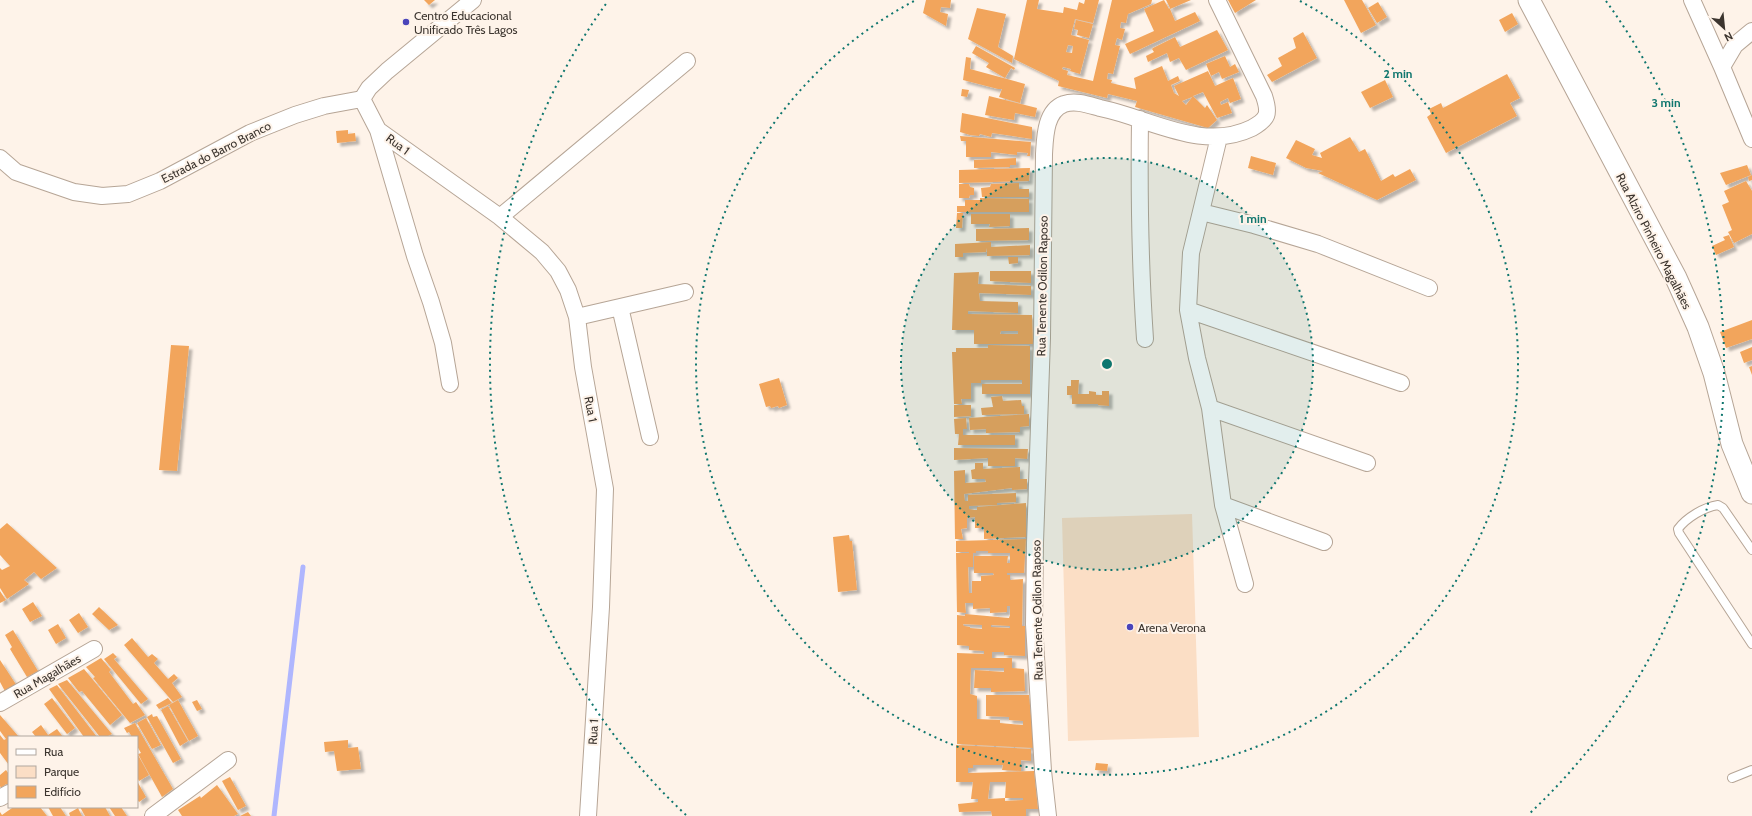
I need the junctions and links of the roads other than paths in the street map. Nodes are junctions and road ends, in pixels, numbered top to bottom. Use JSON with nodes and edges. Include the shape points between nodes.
{"nodes":[{"id":1,"x":473,"y":0,"type":"edge"},
{"id":2,"x":1217,"y":0,"type":"edge"},
{"id":3,"x":1529,"y":0,"type":"edge"},
{"id":4,"x":1692,"y":0,"type":"edge"},
{"id":5,"x":1752,"y":31,"type":"edge"},
{"id":6,"x":687,"y":61,"type":"dead end"},
{"id":7,"x":1722,"y":67,"type":"junction"},
{"id":8,"x":362,"y":99,"type":"junction"},
{"id":9,"x":1140,"y":119,"type":"junction"},
{"id":10,"x":378,"y":130,"type":"junction"},
{"id":11,"x":1219,"y":137,"type":"junction"},
{"id":12,"x":1752,"y":139,"type":"edge"},
{"id":13,"x":0,"y":158,"type":"edge"},
{"id":14,"x":1200,"y":212,"type":"junction"},
{"id":15,"x":500,"y":217,"type":"junction"},
{"id":16,"x":1429,"y":288,"type":"dead end"},
{"id":17,"x":685,"y":292,"type":"dead end"},
{"id":18,"x":620,"y":306,"type":"junction"},
{"id":19,"x":1188,"y":310,"type":"junction"},
{"id":20,"x":577,"y":317,"type":"junction"},
{"id":21,"x":1145,"y":339,"type":"dead end"},
{"id":22,"x":1401,"y":383,"type":"dead end"},
{"id":23,"x":450,"y":384,"type":"dead end"},
{"id":24,"x":1210,"y":408,"type":"junction"},
{"id":25,"x":650,"y":437,"type":"dead end"},
{"id":26,"x":1367,"y":463,"type":"dead end"},
{"id":27,"x":1752,"y":493,"type":"edge"},
{"id":28,"x":1223,"y":505,"type":"junction"},
{"id":29,"x":1324,"y":542,"type":"dead end"},
{"id":30,"x":1752,"y":550,"type":"edge"},
{"id":31,"x":1245,"y":584,"type":"dead end"},
{"id":32,"x":1752,"y":644,"type":"edge"},
{"id":33,"x":94,"y":649,"type":"dead end"},
{"id":34,"x":0,"y":703,"type":"edge"},
{"id":35,"x":228,"y":760,"type":"dead end"},
{"id":36,"x":1752,"y":770,"type":"edge"},
{"id":37,"x":1732,"y":778,"type":"dead end"},
{"id":38,"x":153,"y":816,"type":"edge"},
{"id":39,"x":588,"y":816,"type":"edge"},
{"id":40,"x":1048,"y":816,"type":"edge"}],
"edges":[{"from":1,"to":8,"type":"street","via":[[387,71],[369,88]]},
{"from":2,"to":11,"type":"street","name":"Rua Tenente Odilon Raposo","via":[[1264,96],[1268,113],[1266,118],[1248,130]]},
{"from":3,"to":27,"type":"street","name":"Rua Alziro Pinheiro Magalhães","via":[[1676,278],[1698,327],[1714,373],[1732,444]]},
{"from":4,"to":7,"type":"street"},
{"from":5,"to":7,"type":"street","via":[[1735,45]]},
{"from":6,"to":15,"type":"street"},
{"from":7,"to":12,"type":"street"},
{"from":8,"to":10,"type":"street","name":"Rua 1"},
{"from":8,"to":13,"type":"street","name":"Estrada do Barro Branco","via":[[324,106],[250,133],[160,181],[128,194],[102,196],[74,192],[16,172]]},
{"from":9,"to":11,"type":"street","name":"Rua Tenente Odilon Raposo","via":[[1178,133]]},
{"from":9,"to":21,"type":"street","via":[[1140,243]]},
{"from":9,"to":40,"type":"street","name":"Rua Tenente Odilon Raposo","via":[[1073,102],[1053,112],[1046,130],[1034,588],[1036,664]]},
{"from":10,"to":15,"type":"street","name":"Rua 1"},
{"from":10,"to":23,"type":"street","via":[[443,343]]},
{"from":11,"to":14,"type":"street"},
{"from":14,"to":16,"type":"street","via":[[1318,244]]},
{"from":14,"to":19,"type":"street","via":[[1191,253]]},
{"from":15,"to":20,"type":"street","name":"Rua 1","via":[[542,252],[558,271]]},
{"from":17,"to":18,"type":"street"},
{"from":18,"to":20,"type":"street"},
{"from":18,"to":25,"type":"street"},
{"from":19,"to":22,"type":"street"},
{"from":19,"to":24,"type":"street"},
{"from":20,"to":39,"type":"street","name":"Rua 1","via":[[604,489],[601,600]]},
{"from":24,"to":26,"type":"street"},
{"from":24,"to":28,"type":"street"},
{"from":28,"to":29,"type":"street"},
{"from":28,"to":31,"type":"street"},
{"from":30,"to":32,"type":"lane","via":[[1723,508],[1718,505],[1711,506],[1683,522],[1678,529]]},
{"from":33,"to":34,"type":"street","name":"Rua Magalhães"},
{"from":35,"to":38,"type":"street"},
{"from":36,"to":37,"type":"lane"}]}
